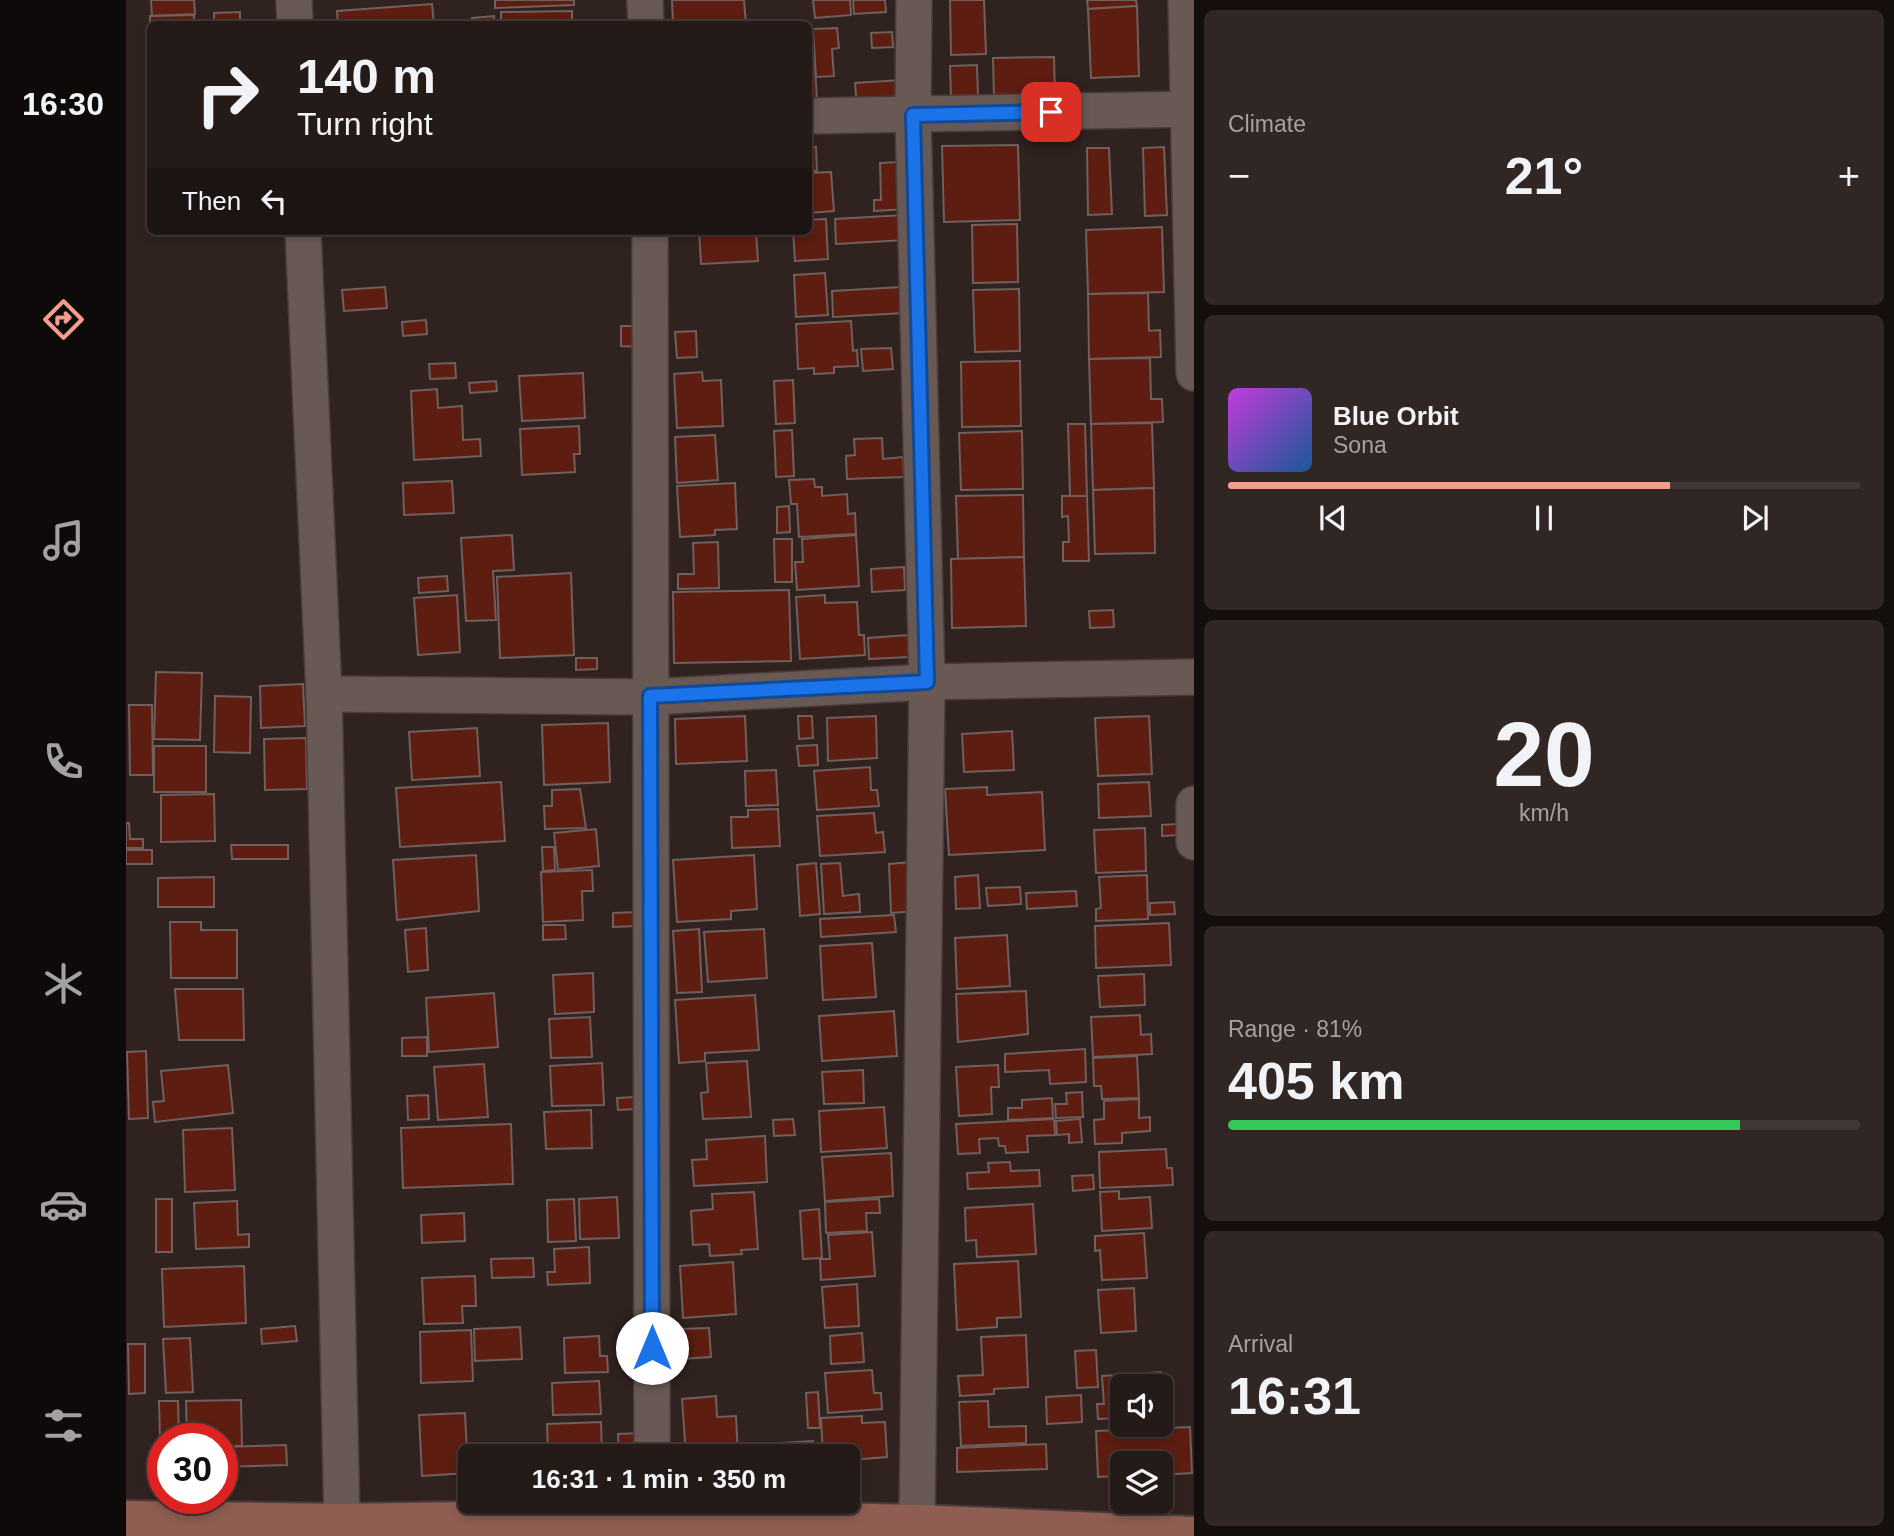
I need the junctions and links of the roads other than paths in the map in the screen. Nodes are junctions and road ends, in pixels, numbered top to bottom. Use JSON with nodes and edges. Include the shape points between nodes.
{"nodes":[{"id":1,"x":294,"y":0,"type":"edge"},
{"id":2,"x":645,"y":0,"type":"edge"},
{"id":3,"x":914,"y":0,"type":"edge"},
{"id":4,"x":1186,"y":0,"type":"edge"},
{"id":5,"x":295,"y":21,"type":"edge"},
{"id":6,"x":646,"y":21,"type":"edge"},
{"id":7,"x":1191,"y":109,"type":"edge"},
{"id":8,"x":913,"y":115,"type":"junction"},
{"id":9,"x":812,"y":116,"type":"edge"},
{"id":10,"x":303,"y":235,"type":"edge"},
{"id":11,"x":650,"y":235,"type":"edge"},
{"id":12,"x":1194,"y":373,"type":"edge"},
{"id":13,"x":1194,"y":677,"type":"edge"},
{"id":14,"x":927,"y":682,"type":"junction"},
{"id":15,"x":324,"y":694,"type":"junction"},
{"id":16,"x":650,"y":696,"type":"junction"},
{"id":17,"x":1194,"y":804,"type":"edge"},
{"id":18,"x":1194,"y":809,"type":"edge"},
{"id":19,"x":1194,"y":842,"type":"edge"},
{"id":20,"x":652,"y":1444,"type":"edge"},
{"id":21,"x":557,"y":1514,"type":"edge"},
{"id":22,"x":728,"y":1514,"type":"edge"},
{"id":23,"x":126,"y":1520,"type":"edge"},
{"id":24,"x":342,"y":1523,"type":"junction"},
{"id":25,"x":917,"y":1524,"type":"junction"},
{"id":26,"x":1194,"y":1536,"type":"edge"}],
"edges":[{"from":1,"to":5,"type":"street"},
{"from":2,"to":6,"type":"street"},
{"from":3,"to":8,"type":"street"},
{"from":4,"to":7,"type":"street"},
{"from":7,"to":8,"type":"street"},
{"from":7,"to":12,"type":"street"},
{"from":8,"to":9,"type":"street"},
{"from":8,"to":14,"type":"street"},
{"from":10,"to":15,"type":"street"},
{"from":11,"to":16,"type":"street"},
{"from":13,"to":14,"type":"street"},
{"from":14,"to":16,"type":"street"},
{"from":14,"to":25,"type":"street"},
{"from":15,"to":16,"type":"street"},
{"from":15,"to":24,"type":"street"},
{"from":16,"to":20,"type":"street"},
{"from":17,"to":18,"type":"street"},
{"from":18,"to":19,"type":"street"},
{"from":21,"to":24,"type":"main road"},
{"from":22,"to":25,"type":"main road"},
{"from":23,"to":24,"type":"main road"},
{"from":25,"to":26,"type":"main road"}]}
